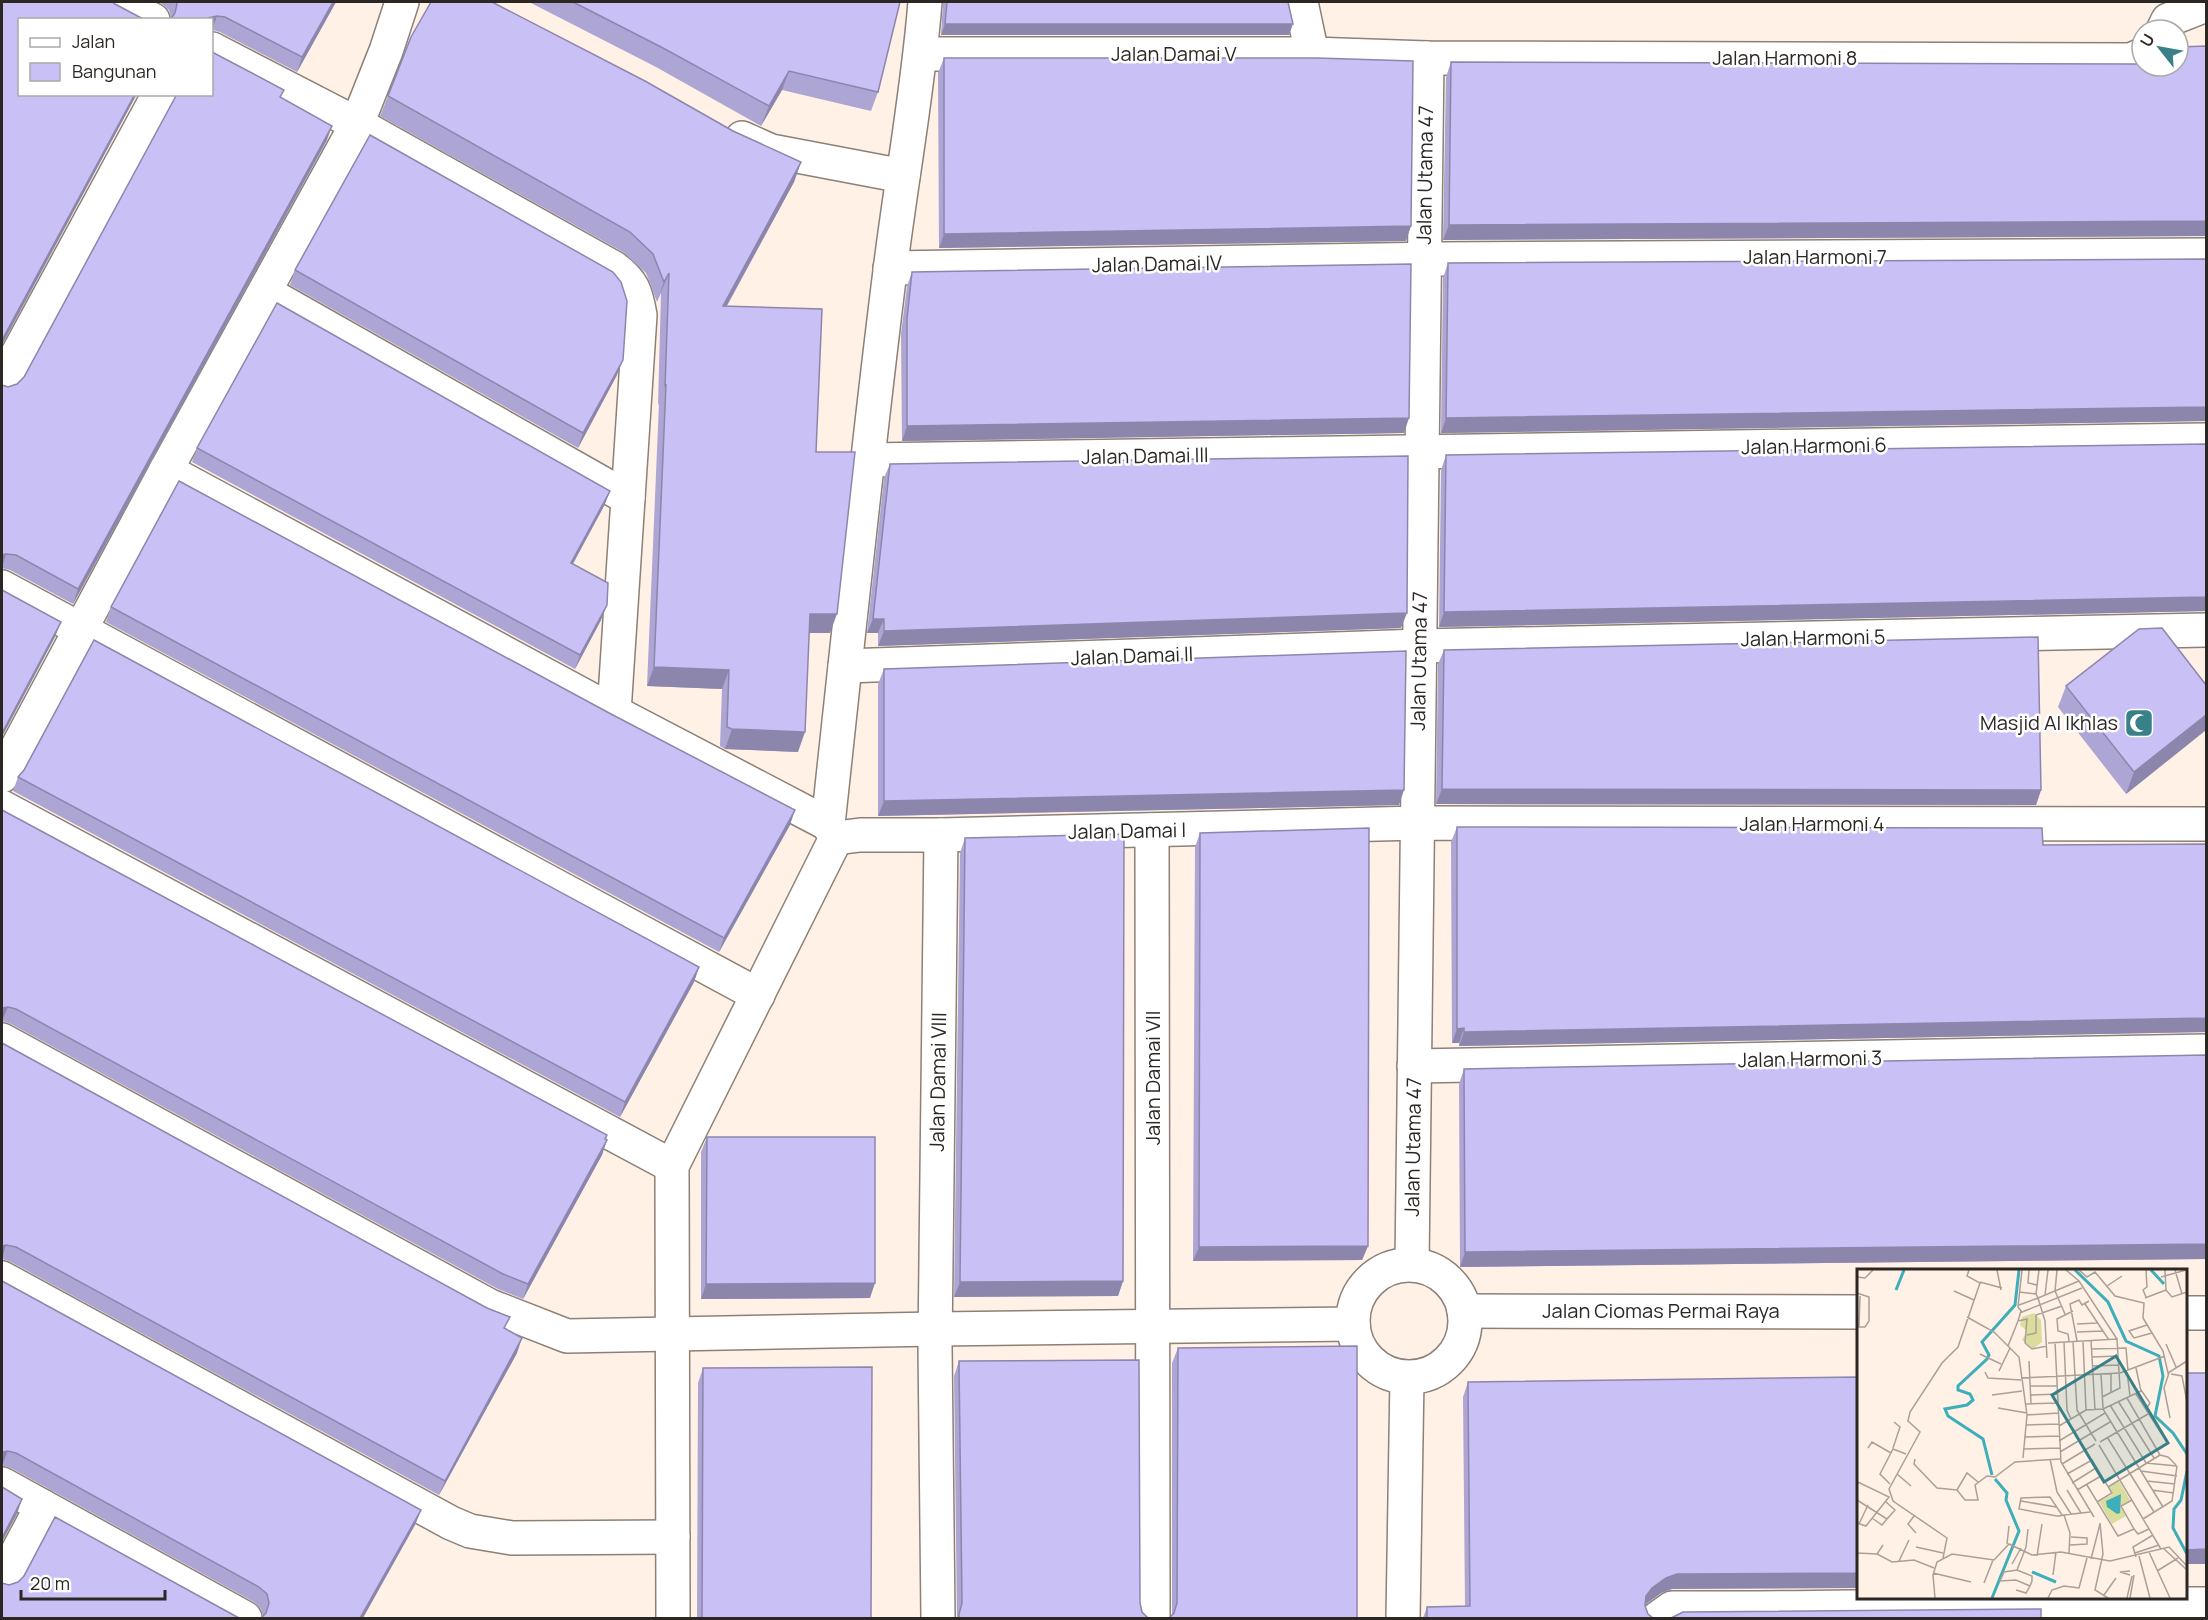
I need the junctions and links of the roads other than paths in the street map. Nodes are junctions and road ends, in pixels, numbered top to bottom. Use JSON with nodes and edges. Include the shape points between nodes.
{"nodes":[{"id":1,"x":117,"y":2,"type":"edge"},
{"id":2,"x":402,"y":2,"type":"edge"},
{"id":3,"x":925,"y":2,"type":"edge"},
{"id":4,"x":1301,"y":2,"type":"edge"},
{"id":5,"x":2206,"y":5,"type":"edge"},
{"id":6,"x":149,"y":18,"type":"edge"},
{"id":7,"x":2179,"y":18,"type":"edge"},
{"id":8,"x":213,"y":50,"type":"edge"},
{"id":9,"x":921,"y":54,"type":"junction"},
{"id":10,"x":1312,"y":54,"type":"junction"},
{"id":11,"x":1427,"y":58,"type":"junction"},
{"id":12,"x":2130,"y":60,"type":"edge"},
{"id":13,"x":158,"y":96,"type":"edge"},
{"id":14,"x":716,"y":123,"type":"edge"},
{"id":15,"x":357,"y":124,"type":"junction"},
{"id":16,"x":903,"y":176,"type":"junction"},
{"id":17,"x":2206,"y":255,"type":"edge"},
{"id":18,"x":1424,"y":259,"type":"junction"},
{"id":19,"x":890,"y":268,"type":"junction"},
{"id":20,"x":265,"y":292,"type":"junction"},
{"id":21,"x":2,"y":383,"type":"edge"},
{"id":22,"x":2206,"y":440,"type":"edge"},
{"id":23,"x":1422,"y":452,"type":"junction"},
{"id":24,"x":867,"y":460,"type":"junction"},
{"id":25,"x":166,"y":470,"type":"junction"},
{"id":26,"x":628,"y":498,"type":"junction"},
{"id":27,"x":2,"y":587,"type":"edge"},
{"id":28,"x":80,"y":629,"type":"junction"},
{"id":29,"x":2206,"y":630,"type":"edge"},
{"id":30,"x":1419,"y":646,"type":"junction"},
{"id":31,"x":845,"y":666,"type":"junction"},
{"id":32,"x":614,"y":712,"type":"junction"},
{"id":33,"x":2,"y":776,"type":"edge"},
{"id":34,"x":2,"y":807,"type":"edge"},
{"id":35,"x":1418,"y":823,"type":"junction"},
{"id":36,"x":2206,"y":825,"type":"edge"},
{"id":37,"x":832,"y":831,"type":"junction"},
{"id":38,"x":1152,"y":831,"type":"junction"},
{"id":39,"x":941,"y":835,"type":"junction"},
{"id":40,"x":758,"y":995,"type":"junction"},
{"id":41,"x":2,"y":1040,"type":"edge"},
{"id":42,"x":2206,"y":1051,"type":"edge"},
{"id":43,"x":1414,"y":1066,"type":"junction"},
{"id":44,"x":672,"y":1166,"type":"junction"},
{"id":45,"x":1412,"y":1264,"type":"junction"},
{"id":46,"x":2,"y":1278,"type":"edge"},
{"id":47,"x":1464,"y":1311,"type":"junction"},
{"id":48,"x":1857,"y":1312,"type":"edge"},
{"id":49,"x":2187,"y":1313,"type":"edge"},
{"id":50,"x":2206,"y":1313,"type":"edge"},
{"id":51,"x":1353,"y":1324,"type":"junction"},
{"id":52,"x":1154,"y":1326,"type":"junction"},
{"id":53,"x":936,"y":1329,"type":"junction"},
{"id":54,"x":672,"y":1335,"type":"junction"},
{"id":55,"x":1407,"y":1378,"type":"junction"},
{"id":56,"x":2,"y":1484,"type":"edge"},
{"id":57,"x":42,"y":1506,"type":"junction"},
{"id":58,"x":673,"y":1537,"type":"junction"},
{"id":59,"x":2,"y":1581,"type":"edge"},
{"id":60,"x":2206,"y":1604,"type":"edge"},
{"id":61,"x":205,"y":1609,"type":"edge"},
{"id":62,"x":2065,"y":1611,"type":"edge"},
{"id":63,"x":1855,"y":1613,"type":"edge"},
{"id":64,"x":245,"y":1618,"type":"edge"},
{"id":65,"x":673,"y":1618,"type":"edge"},
{"id":66,"x":938,"y":1618,"type":"edge"},
{"id":67,"x":1153,"y":1618,"type":"edge"},
{"id":68,"x":1403,"y":1618,"type":"edge"},
{"id":69,"x":1658,"y":1618,"type":"edge"}],
"edges":[{"from":1,"to":6,"type":"street"},
{"from":2,"to":15,"type":"street"},
{"from":3,"to":9,"type":"street"},
{"from":4,"to":10,"type":"street"},
{"from":5,"to":7,"type":"street"},
{"from":8,"to":15,"type":"street"},
{"from":9,"to":10,"type":"street","name":"Jalan Damai V"},
{"from":9,"to":16,"type":"street"},
{"from":10,"to":11,"type":"street","name":"Jalan Damai V"},
{"from":11,"to":12,"type":"street","name":"Jalan Harmoni 8"},
{"from":11,"to":18,"type":"street","name":"Jalan Utama 47"},
{"from":13,"to":21,"type":"street"},
{"from":14,"to":16,"type":"street","via":[[771,151]]},
{"from":15,"to":20,"type":"street"},
{"from":15,"to":26,"type":"street","via":[[627,278],[636,293],[640,315]]},
{"from":16,"to":19,"type":"street"},
{"from":17,"to":18,"type":"street","name":"Jalan Harmoni 7"},
{"from":18,"to":19,"type":"street","name":"Jalan Damai IV"},
{"from":18,"to":23,"type":"street","name":"Jalan Utama 47"},
{"from":19,"to":24,"type":"street"},
{"from":20,"to":25,"type":"street"},
{"from":20,"to":26,"type":"street"},
{"from":22,"to":23,"type":"street","name":"Jalan Harmoni 6"},
{"from":23,"to":24,"type":"street","name":"Jalan Damai III"},
{"from":23,"to":30,"type":"street","name":"Jalan Utama 47"},
{"from":24,"to":31,"type":"street"},
{"from":25,"to":28,"type":"street"},
{"from":25,"to":32,"type":"street"},
{"from":26,"to":32,"type":"street"},
{"from":27,"to":28,"type":"street"},
{"from":28,"to":33,"type":"street"},
{"from":28,"to":40,"type":"street"},
{"from":29,"to":30,"type":"street","name":"Jalan Harmoni 5"},
{"from":30,"to":31,"type":"street","name":"Jalan Damai II"},
{"from":30,"to":35,"type":"street","name":"Jalan Utama 47"},
{"from":31,"to":37,"type":"street"},
{"from":32,"to":37,"type":"street"},
{"from":34,"to":44,"type":"street"},
{"from":35,"to":36,"type":"street","name":"Jalan Harmoni 4"},
{"from":35,"to":38,"type":"street","name":"Jalan Damai I"},
{"from":35,"to":43,"type":"street","name":"Jalan Utama 47"},
{"from":37,"to":39,"type":"street","name":"Jalan Damai I"},
{"from":37,"to":40,"type":"street"},
{"from":38,"to":39,"type":"street","name":"Jalan Damai I"},
{"from":38,"to":52,"type":"street","name":"Jalan Damai VII"},
{"from":39,"to":53,"type":"street","name":"Jalan Damai VIII"},
{"from":40,"to":44,"type":"street"},
{"from":41,"to":54,"type":"street","via":[[490,1306],[567,1336]]},
{"from":42,"to":43,"type":"street","name":"Jalan Harmoni 3"},
{"from":43,"to":45,"type":"street","name":"Jalan Utama 47"},
{"from":44,"to":54,"type":"street"},
{"from":45,"to":47,"type":"street","via":[[1430,1268],[1446,1278],[1459,1292]]},
{"from":45,"to":51,"type":"street","via":[[1376,1275],[1363,1288],[1355,1305]]},
{"from":46,"to":58,"type":"street","via":[[470,1531],[512,1538]]},
{"from":47,"to":48,"type":"street","name":"Jalan Ciomas Permai Raya"},
{"from":47,"to":55,"type":"street","via":[[1461,1344],[1451,1358],[1439,1370]]},
{"from":49,"to":50,"type":"street"},
{"from":51,"to":52,"type":"street"},
{"from":51,"to":55,"type":"street","via":[[1356,1341],[1369,1361],[1390,1375]]},
{"from":52,"to":53,"type":"street"},
{"from":52,"to":67,"type":"street","name":"Jalan Damai VII"},
{"from":53,"to":54,"type":"street"},
{"from":53,"to":66,"type":"street","name":"Jalan Damai VIII"},
{"from":54,"to":58,"type":"street"},
{"from":55,"to":68,"type":"street"},
{"from":56,"to":57,"type":"street"},
{"from":57,"to":59,"type":"street"},
{"from":57,"to":61,"type":"street"},
{"from":58,"to":65,"type":"street"},
{"from":60,"to":62,"type":"street"},
{"from":61,"to":64,"type":"street"},
{"from":62,"to":63,"type":"street"},
{"from":63,"to":69,"type":"street","via":[[1672,1608]]}]}
